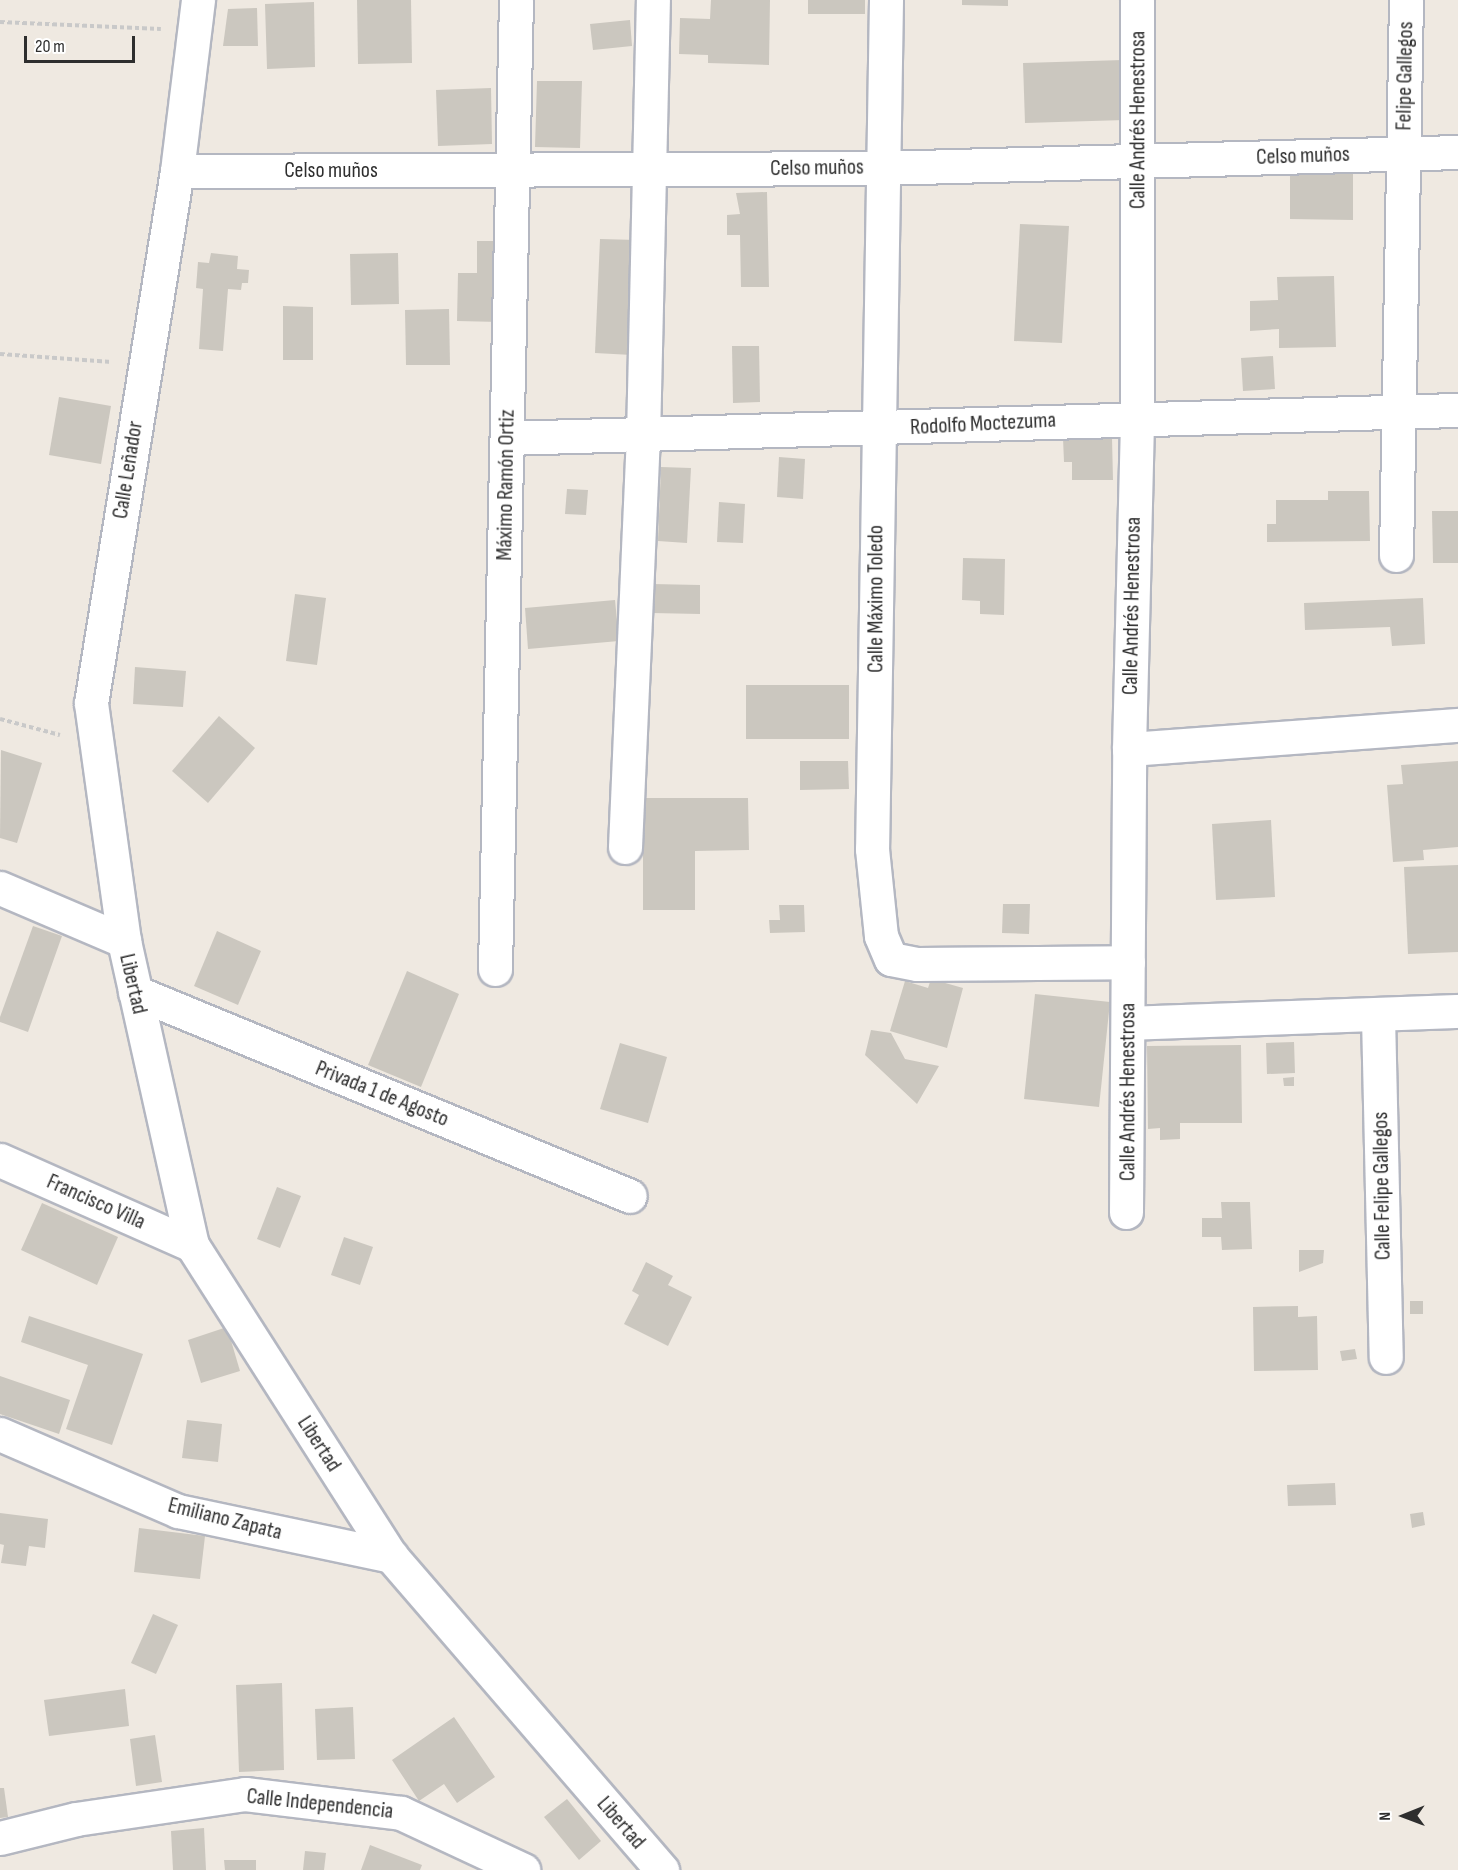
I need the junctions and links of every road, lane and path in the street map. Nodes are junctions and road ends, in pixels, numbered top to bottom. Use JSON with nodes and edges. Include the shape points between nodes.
{"nodes":[{"id":1,"x":516,"y":0,"type":"edge"},
{"id":2,"x":653,"y":0,"type":"edge"},
{"id":3,"x":886,"y":0,"type":"edge"},
{"id":4,"x":1137,"y":0,"type":"edge"},
{"id":5,"x":1406,"y":0,"type":"edge"},
{"id":6,"x":196,"y":15,"type":"edge"},
{"id":7,"x":0,"y":22,"type":"edge"},
{"id":8,"x":1458,"y":152,"type":"edge"},
{"id":9,"x":1403,"y":153,"type":"junction"},
{"id":10,"x":1138,"y":161,"type":"junction"},
{"id":11,"x":882,"y":168,"type":"junction"},
{"id":12,"x":650,"y":170,"type":"junction"},
{"id":13,"x":177,"y":171,"type":"junction"},
{"id":14,"x":511,"y":171,"type":"junction"},
{"id":15,"x":0,"y":354,"type":"edge"},
{"id":16,"x":146,"y":364,"type":"junction"},
{"id":17,"x":1458,"y":410,"type":"edge"},
{"id":18,"x":1396,"y":414,"type":"junction"},
{"id":19,"x":1137,"y":417,"type":"junction"},
{"id":20,"x":877,"y":428,"type":"junction"},
{"id":21,"x":643,"y":437,"type":"junction"},
{"id":22,"x":507,"y":438,"type":"junction"},
{"id":23,"x":1396,"y":555,"type":"dead end"},
{"id":24,"x":0,"y":719,"type":"edge"},
{"id":25,"x":1458,"y":725,"type":"edge"},
{"id":26,"x":96,"y":745,"type":"junction"},
{"id":27,"x":1129,"y":749,"type":"junction"},
{"id":28,"x":625,"y":847,"type":"dead end"},
{"id":29,"x":0,"y":888,"type":"edge"},
{"id":30,"x":124,"y":941,"type":"junction"},
{"id":31,"x":1128,"y":962,"type":"junction"},
{"id":32,"x":495,"y":969,"type":"dead end"},
{"id":33,"x":135,"y":992,"type":"junction"},
{"id":34,"x":1458,"y":1011,"type":"edge"},
{"id":35,"x":1378,"y":1016,"type":"junction"},
{"id":36,"x":1129,"y":1023,"type":"junction"},
{"id":37,"x":0,"y":1160,"type":"edge"},
{"id":38,"x":630,"y":1196,"type":"dead end"},
{"id":39,"x":1126,"y":1212,"type":"dead end"},
{"id":40,"x":192,"y":1245,"type":"junction"},
{"id":41,"x":1386,"y":1356,"type":"dead end"},
{"id":42,"x":0,"y":1434,"type":"edge"},
{"id":43,"x":390,"y":1556,"type":"junction"},
{"id":44,"x":0,"y":1838,"type":"edge"},
{"id":45,"x":523,"y":1870,"type":"edge"},
{"id":46,"x":662,"y":1870,"type":"edge"}],
"edges":[{"from":1,"to":14,"type":"street","name":"Máximo Ramón Ortiz"},
{"from":2,"to":12,"type":"street"},
{"from":3,"to":11,"type":"street","name":"Calle Máximo Toledo"},
{"from":4,"to":10,"type":"street","name":"Calle Andrés Henestrosa"},
{"from":5,"to":9,"type":"street","name":"Felipe Gallegos"},
{"from":6,"to":7,"type":"path"},
{"from":6,"to":13,"type":"street","name":"Calle Leñador"},
{"from":8,"to":9,"type":"street","name":"Celso muños"},
{"from":9,"to":10,"type":"street","name":"Celso muños"},
{"from":9,"to":18,"type":"street","name":"Felipe Gallegos"},
{"from":10,"to":11,"type":"street","name":"Celso muños"},
{"from":10,"to":19,"type":"street","name":"Calle Andrés Henestrosa"},
{"from":11,"to":12,"type":"street","name":"Celso muños"},
{"from":11,"to":20,"type":"street","name":"Calle Máximo Toledo"},
{"from":12,"to":14,"type":"street","name":"Celso muños"},
{"from":12,"to":21,"type":"street"},
{"from":13,"to":14,"type":"street","name":"Celso muños"},
{"from":13,"to":16,"type":"street","name":"Calle Leñador"},
{"from":14,"to":22,"type":"street","name":"Máximo Ramón Ortiz"},
{"from":15,"to":16,"type":"path"},
{"from":16,"to":26,"type":"street","name":"Calle Leñador","via":[[91,703]]},
{"from":17,"to":18,"type":"street","name":"Rodolfo Moctezuma"},
{"from":18,"to":19,"type":"street","name":"Rodolfo Moctezuma"},
{"from":18,"to":23,"type":"street","name":"Felipe Gallegos"},
{"from":19,"to":20,"type":"street","name":"Rodolfo Moctezuma"},
{"from":19,"to":27,"type":"street","name":"Calle Andrés Henestrosa"},
{"from":20,"to":21,"type":"street","name":"Rodolfo Moctezuma"},
{"from":20,"to":31,"type":"street","name":"Calle Máximo Toledo","via":[[872,849],[881,936],[891,959],[917,964]]},
{"from":21,"to":22,"type":"street","name":"Rodolfo Moctezuma"},
{"from":21,"to":28,"type":"street"},
{"from":22,"to":32,"type":"street","name":"Máximo Ramón Ortiz"},
{"from":24,"to":26,"type":"path"},
{"from":25,"to":27,"type":"street"},
{"from":26,"to":30,"type":"street","name":"Calle Leñador"},
{"from":27,"to":31,"type":"street","name":"Calle Andrés Henestrosa"},
{"from":29,"to":30,"type":"street"},
{"from":30,"to":33,"type":"street","name":"Libertad"},
{"from":31,"to":36,"type":"street","name":"Calle Andrés Henestrosa"},
{"from":33,"to":38,"type":"street","name":"Privada 1 de Agosto"},
{"from":33,"to":40,"type":"street","name":"Libertad"},
{"from":34,"to":35,"type":"street"},
{"from":35,"to":36,"type":"street"},
{"from":35,"to":41,"type":"street","name":"Calle Felipe Gallegos"},
{"from":36,"to":39,"type":"street","name":"Calle Andrés Henestrosa"},
{"from":37,"to":40,"type":"street","name":"Francisco Villa"},
{"from":40,"to":43,"type":"street","name":"Libertad"},
{"from":42,"to":43,"type":"street","name":"Emiliano Zapata","via":[[178,1511]]},
{"from":43,"to":46,"type":"street","name":"Libertad"},
{"from":44,"to":45,"type":"street","name":"Calle Independencia","via":[[76,1818],[245,1794],[401,1813]]}]}
